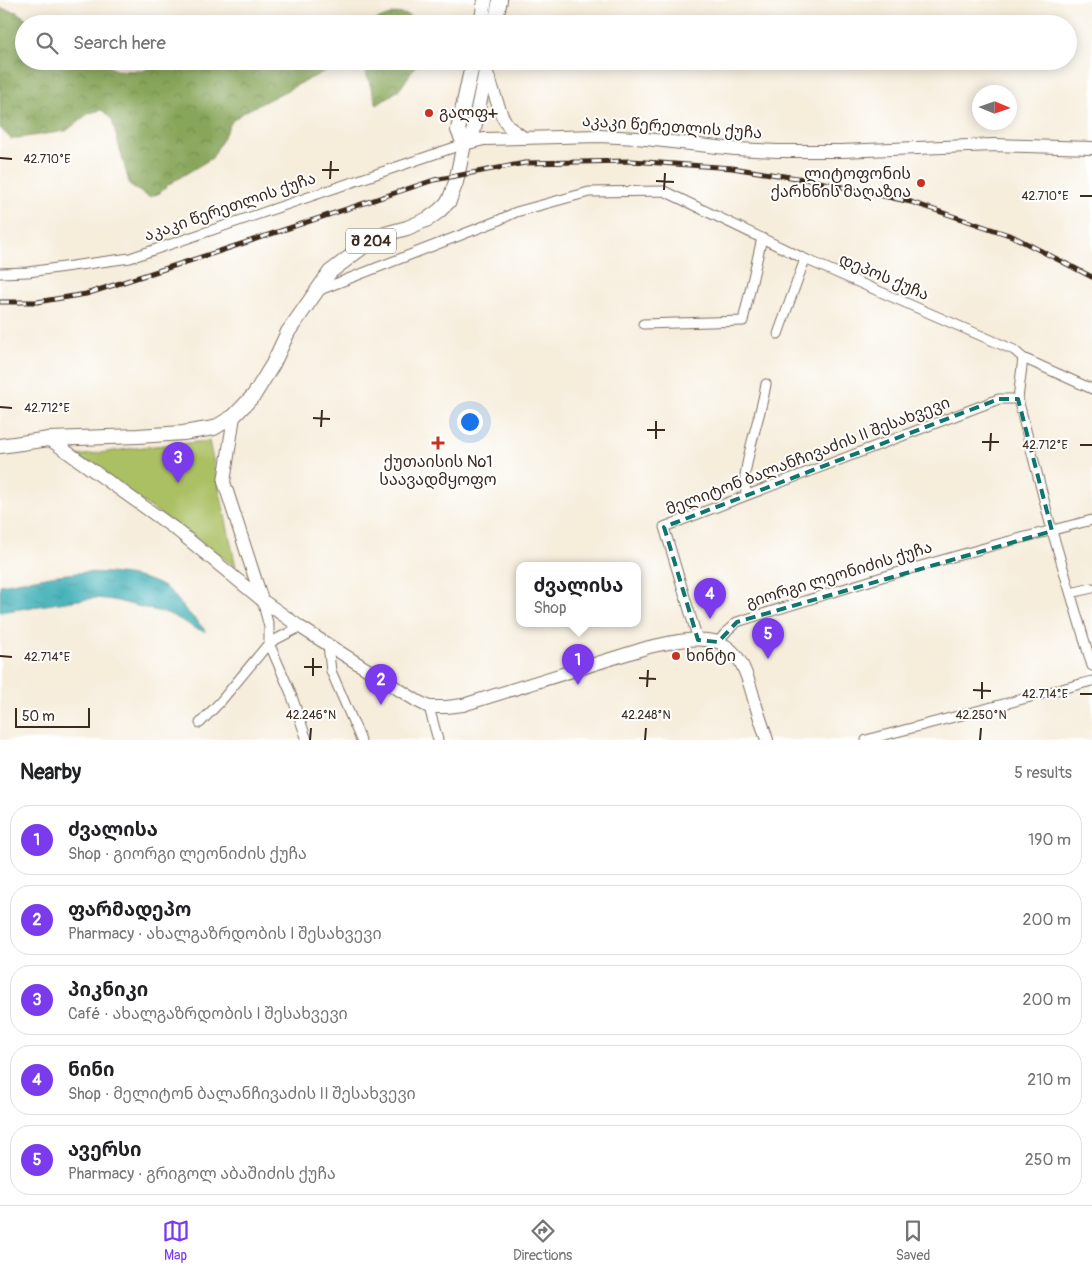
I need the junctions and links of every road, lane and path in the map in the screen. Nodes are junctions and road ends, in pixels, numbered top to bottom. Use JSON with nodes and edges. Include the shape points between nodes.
{"nodes":[{"id":1,"x":485,"y":0,"type":"edge"},
{"id":2,"x":500,"y":0,"type":"edge"},
{"id":3,"x":482,"y":15,"type":"edge"},
{"id":4,"x":497,"y":15,"type":"edge"},
{"id":5,"x":471,"y":70,"type":"edge"},
{"id":6,"x":486,"y":70,"type":"edge"},
{"id":7,"x":488,"y":70,"type":"edge"},
{"id":8,"x":524,"y":138,"type":"junction"},
{"id":9,"x":464,"y":144,"type":"junction"},
{"id":10,"x":1092,"y":148,"type":"edge"},
{"id":11,"x":762,"y":238,"type":"junction"},
{"id":12,"x":805,"y":259,"type":"junction"},
{"id":13,"x":0,"y":273,"type":"edge"},
{"id":14,"x":317,"y":291,"type":"junction"},
{"id":15,"x":643,"y":324,"type":"dead end"},
{"id":16,"x":778,"y":334,"type":"dead end"},
{"id":17,"x":1023,"y":358,"type":"junction"},
{"id":18,"x":766,"y":384,"type":"dead end"},
{"id":19,"x":1092,"y":389,"type":"edge"},
{"id":20,"x":1018,"y":399,"type":"junction"},
{"id":21,"x":234,"y":416,"type":"junction"},
{"id":22,"x":48,"y":439,"type":"junction"},
{"id":23,"x":0,"y":446,"type":"edge"},
{"id":24,"x":746,"y":496,"type":"junction"},
{"id":25,"x":1092,"y":520,"type":"edge"},
{"id":26,"x":1052,"y":531,"type":"junction"},
{"id":27,"x":1092,"y":588,"type":"edge"},
{"id":28,"x":1071,"y":593,"type":"junction"},
{"id":29,"x":262,"y":600,"type":"junction"},
{"id":30,"x":300,"y":627,"type":"junction"},
{"id":31,"x":698,"y":640,"type":"junction"},
{"id":32,"x":718,"y":642,"type":"junction"},
{"id":33,"x":269,"y":643,"type":"junction"},
{"id":34,"x":328,"y":645,"type":"junction"},
{"id":35,"x":1092,"y":666,"type":"edge"},
{"id":36,"x":1092,"y":682,"type":"edge"},
{"id":37,"x":429,"y":707,"type":"junction"},
{"id":38,"x":200,"y":723,"type":"dead end"},
{"id":39,"x":307,"y":740,"type":"edge"},
{"id":40,"x":361,"y":740,"type":"edge"},
{"id":41,"x":438,"y":740,"type":"edge"},
{"id":42,"x":766,"y":740,"type":"edge"},
{"id":43,"x":866,"y":740,"type":"edge"}],
"edges":[{"from":1,"to":3,"type":"main road"},
{"from":2,"to":4,"type":"main road"},
{"from":5,"to":9,"type":"main road","number":"შ 204","via":[[458,130]]},
{"from":6,"to":9,"type":"main road","number":"შ 204","via":[[472,138]]},
{"from":7,"to":8,"type":"street","via":[[502,116],[509,127]]},
{"from":8,"to":9,"type":"street","name":"აკაკი წერეთლის ქუჩა","via":[[484,139]]},
{"from":8,"to":10,"type":"street","name":"აკაკი წერეთლის ქუჩა","via":[[599,136],[778,151],[994,145]]},
{"from":9,"to":13,"type":"street","name":"აკაკი წერეთლის ქუჩა","via":[[130,258]]},
{"from":9,"to":14,"type":"main road","number":"შ 204","via":[[449,201],[428,219],[372,240],[330,272]]},
{"from":11,"to":12,"type":"street","name":"დეპოს ქუჩა"},
{"from":11,"to":14,"type":"street","name":"დეპოს ქუჩა","via":[[664,191],[589,192],[516,212]]},
{"from":11,"to":15,"type":"street","via":[[743,321]]},
{"from":12,"to":16,"type":"street"},
{"from":12,"to":17,"type":"street","name":"დეპოს ქუჩა","via":[[1014,350]]},
{"from":14,"to":21,"type":"main road","number":"შ 204","via":[[288,332],[254,395]]},
{"from":17,"to":19,"type":"street","name":"დეპოს ქუჩა"},
{"from":17,"to":20,"type":"street"},
{"from":18,"to":24,"type":"street","via":[[746,469]]},
{"from":20,"to":24,"type":"street","name":"მელიტონ ბალანჩივაძის II შესახვევი","via":[[999,398]]},
{"from":20,"to":26,"type":"street"},
{"from":21,"to":22,"type":"main road","number":"შ 204","via":[[214,428],[183,433]]},
{"from":21,"to":29,"type":"street","via":[[224,482]]},
{"from":22,"to":23,"type":"main road","number":"შ 204"},
{"from":22,"to":29,"type":"street","via":[[178,531]]},
{"from":24,"to":31,"type":"street","name":"მელიტონ ბალანჩივაძის II შესახვევი","via":[[664,527]]},
{"from":25,"to":26,"type":"street","name":"გიორგი ლეონიძის ქუჩა"},
{"from":26,"to":28,"type":"street"},
{"from":26,"to":32,"type":"street","name":"გიორგი ლეონიძის ქუჩა","via":[[738,622]]},
{"from":27,"to":28,"type":"street"},
{"from":28,"to":35,"type":"street"},
{"from":29,"to":30,"type":"street"},
{"from":29,"to":33,"type":"street","via":[[269,627]]},
{"from":30,"to":33,"type":"street"},
{"from":30,"to":34,"type":"street"},
{"from":31,"to":32,"type":"street"},
{"from":31,"to":37,"type":"street","via":[[649,647],[463,705]]},
{"from":32,"to":42,"type":"street","via":[[738,658],[746,672]]},
{"from":33,"to":38,"type":"street"},
{"from":33,"to":39,"type":"street"},
{"from":34,"to":37,"type":"street"},
{"from":34,"to":40,"type":"street","via":[[331,671]]},
{"from":36,"to":43,"type":"street"},
{"from":37,"to":41,"type":"street"}]}
